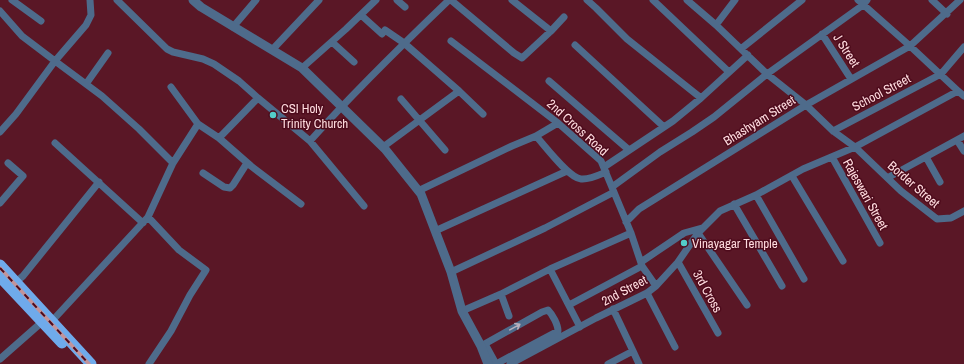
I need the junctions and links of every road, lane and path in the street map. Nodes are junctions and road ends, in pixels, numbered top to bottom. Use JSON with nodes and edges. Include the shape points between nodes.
{"nodes":[{"id":1,"x":12,"y":0,"type":"edge"},
{"id":2,"x":90,"y":0,"type":"edge"},
{"id":3,"x":117,"y":0,"type":"edge"},
{"id":4,"x":193,"y":0,"type":"edge"},
{"id":5,"x":320,"y":0,"type":"edge"},
{"id":6,"x":376,"y":0,"type":"edge"},
{"id":7,"x":397,"y":0,"type":"edge"},
{"id":8,"x":450,"y":0,"type":"edge"},
{"id":9,"x":512,"y":0,"type":"edge"},
{"id":10,"x":587,"y":0,"type":"edge"},
{"id":11,"x":653,"y":0,"type":"edge"},
{"id":12,"x":687,"y":0,"type":"edge"},
{"id":13,"x":735,"y":0,"type":"edge"},
{"id":14,"x":802,"y":0,"type":"edge"},
{"id":15,"x":932,"y":0,"type":"edge"},
{"id":16,"x":960,"y":0,"type":"edge"},
{"id":17,"x":254,"y":1,"type":"edge"},
{"id":18,"x":863,"y":2,"type":"edge"},
{"id":19,"x":404,"y":7,"type":"dead end"},
{"id":20,"x":0,"y":12,"type":"edge"},
{"id":21,"x":947,"y":14,"type":"junction"},
{"id":22,"x":360,"y":15,"type":"junction"},
{"id":23,"x":564,"y":17,"type":"dead end"},
{"id":24,"x":41,"y":21,"type":"dead end"},
{"id":25,"x":716,"y":25,"type":"junction"},
{"id":26,"x":233,"y":27,"type":"junction"},
{"id":27,"x":550,"y":31,"type":"junction"},
{"id":28,"x":822,"y":34,"type":"junction"},
{"id":29,"x":451,"y":41,"type":"dead end"},
{"id":30,"x":332,"y":42,"type":"junction"},
{"id":31,"x":404,"y":43,"type":"junction"},
{"id":32,"x":575,"y":45,"type":"dead end"},
{"id":33,"x":910,"y":46,"type":"junction"},
{"id":34,"x":964,"y":47,"type":"edge"},
{"id":35,"x":742,"y":48,"type":"junction"},
{"id":36,"x":272,"y":50,"type":"junction"},
{"id":37,"x":108,"y":53,"type":"dead end"},
{"id":38,"x":748,"y":55,"type":"junction"},
{"id":39,"x":55,"y":61,"type":"junction"},
{"id":40,"x":354,"y":62,"type":"dead end"},
{"id":41,"x":302,"y":68,"type":"junction"},
{"id":42,"x":729,"y":72,"type":"junction"},
{"id":43,"x":767,"y":74,"type":"junction"},
{"id":44,"x":941,"y":74,"type":"junction"},
{"id":45,"x":851,"y":79,"type":"junction"},
{"id":46,"x":549,"y":81,"type":"dead end"},
{"id":47,"x":86,"y":84,"type":"junction"},
{"id":48,"x":170,"y":87,"type":"dead end"},
{"id":49,"x":459,"y":91,"type":"junction"},
{"id":50,"x":958,"y":91,"type":"junction"},
{"id":51,"x":964,"y":96,"type":"edge"},
{"id":52,"x":258,"y":98,"type":"junction"},
{"id":53,"x":700,"y":98,"type":"junction"},
{"id":54,"x":401,"y":99,"type":"dead end"},
{"id":55,"x":806,"y":105,"type":"junction"},
{"id":56,"x":341,"y":106,"type":"junction"},
{"id":57,"x":483,"y":114,"type":"dead end"},
{"id":58,"x":420,"y":120,"type":"junction"},
{"id":59,"x":558,"y":123,"type":"junction"},
{"id":60,"x":198,"y":124,"type":"junction"},
{"id":61,"x":664,"y":127,"type":"junction"},
{"id":62,"x":833,"y":131,"type":"junction"},
{"id":63,"x":0,"y":132,"type":"edge"},
{"id":64,"x":536,"y":136,"type":"junction"},
{"id":65,"x":219,"y":138,"type":"junction"},
{"id":66,"x":961,"y":138,"type":"edge"},
{"id":67,"x":310,"y":141,"type":"junction"},
{"id":68,"x":55,"y":143,"type":"dead end"},
{"id":69,"x":383,"y":147,"type":"junction"},
{"id":70,"x":855,"y":147,"type":"junction"},
{"id":71,"x":445,"y":150,"type":"dead end"},
{"id":72,"x":629,"y":150,"type":"junction"},
{"id":73,"x":964,"y":151,"type":"edge"},
{"id":74,"x":832,"y":157,"type":"junction"},
{"id":75,"x":926,"y":157,"type":"junction"},
{"id":76,"x":8,"y":163,"type":"dead end"},
{"id":77,"x":173,"y":163,"type":"junction"},
{"id":78,"x":247,"y":163,"type":"junction"},
{"id":79,"x":605,"y":170,"type":"junction"},
{"id":80,"x":566,"y":171,"type":"junction"},
{"id":81,"x":203,"y":173,"type":"dead end"},
{"id":82,"x":792,"y":176,"type":"junction"},
{"id":83,"x":889,"y":177,"type":"junction"},
{"id":84,"x":99,"y":182,"type":"junction"},
{"id":85,"x":940,"y":182,"type":"dead end"},
{"id":86,"x":613,"y":190,"type":"junction"},
{"id":87,"x":418,"y":191,"type":"junction"},
{"id":88,"x":756,"y":195,"type":"junction"},
{"id":89,"x":0,"y":203,"type":"edge"},
{"id":90,"x":301,"y":204,"type":"dead end"},
{"id":91,"x":734,"y":204,"type":"junction"},
{"id":92,"x":364,"y":206,"type":"dead end"},
{"id":93,"x":964,"y":211,"type":"edge"},
{"id":94,"x":145,"y":220,"type":"junction"},
{"id":95,"x":626,"y":222,"type":"junction"},
{"id":96,"x":700,"y":230,"type":"junction"},
{"id":97,"x":435,"y":231,"type":"junction"},
{"id":98,"x":631,"y":233,"type":"junction"},
{"id":99,"x":880,"y":243,"type":"dead end"},
{"id":100,"x":678,"y":262,"type":"junction"},
{"id":101,"x":843,"y":262,"type":"dead end"},
{"id":102,"x":642,"y":264,"type":"junction"},
{"id":103,"x":0,"y":265,"type":"edge"},
{"id":104,"x":550,"y":269,"type":"junction"},
{"id":105,"x":452,"y":272,"type":"junction"},
{"id":106,"x":0,"y":277,"type":"edge"},
{"id":107,"x":804,"y":279,"type":"dead end"},
{"id":108,"x":16,"y":282,"type":"junction"},
{"id":109,"x":656,"y":286,"type":"junction"},
{"id":110,"x":782,"y":286,"type":"dead end"},
{"id":111,"x":647,"y":293,"type":"junction"},
{"id":112,"x":501,"y":294,"type":"junction"},
{"id":113,"x":569,"y":305,"type":"junction"},
{"id":114,"x":747,"y":305,"type":"dead end"},
{"id":115,"x":613,"y":309,"type":"junction"},
{"id":116,"x":462,"y":310,"type":"junction"},
{"id":117,"x":510,"y":316,"type":"dead end"},
{"id":118,"x":47,"y":321,"type":"junction"},
{"id":119,"x":580,"y":327,"type":"junction"},
{"id":120,"x":718,"y":333,"type":"dead end"},
{"id":121,"x":483,"y":345,"type":"junction"},
{"id":122,"x":675,"y":347,"type":"dead end"},
{"id":123,"x":633,"y":351,"type":"junction"},
{"id":124,"x":0,"y":359,"type":"edge"},
{"id":125,"x":2,"y":364,"type":"edge"},
{"id":126,"x":81,"y":364,"type":"edge"},
{"id":127,"x":91,"y":364,"type":"edge"},
{"id":128,"x":149,"y":364,"type":"edge"},
{"id":129,"x":488,"y":364,"type":"edge"},
{"id":130,"x":496,"y":364,"type":"edge"},
{"id":131,"x":510,"y":364,"type":"edge"},
{"id":132,"x":608,"y":364,"type":"edge"},
{"id":133,"x":639,"y":364,"type":"edge"}],
"edges":[{"from":1,"to":24,"type":"street"},
{"from":2,"to":39,"type":"street","via":[[91,15],[86,25]]},
{"from":3,"to":52,"type":"street","via":[[167,49],[214,64]]},
{"from":4,"to":26,"type":"street","via":[[201,8]]},
{"from":5,"to":36,"type":"street"},
{"from":6,"to":22,"type":"street"},
{"from":7,"to":19,"type":"street"},
{"from":8,"to":27,"type":"street","via":[[522,58]]},
{"from":8,"to":31,"type":"street"},
{"from":9,"to":27,"type":"street"},
{"from":10,"to":53,"type":"street","via":[[627,39]]},
{"from":11,"to":42,"type":"street"},
{"from":12,"to":25,"type":"street","name":"Border Street"},
{"from":13,"to":25,"type":"street"},
{"from":14,"to":35,"type":"street"},
{"from":15,"to":21,"type":"street"},
{"from":16,"to":21,"type":"street","name":"Bhashyam Street"},
{"from":17,"to":26,"type":"street"},
{"from":18,"to":28,"type":"street"},
{"from":18,"to":33,"type":"street"},
{"from":20,"to":39,"type":"street","via":[[22,36]]},
{"from":21,"to":33,"type":"street","name":"Bhashyam Street"},
{"from":22,"to":30,"type":"street"},
{"from":22,"to":31,"type":"street"},
{"from":23,"to":27,"type":"street"},
{"from":25,"to":35,"type":"street","name":"Border Street"},
{"from":26,"to":36,"type":"street"},
{"from":28,"to":43,"type":"street"},
{"from":28,"to":45,"type":"street","name":"J Street"},
{"from":29,"to":59,"type":"street","name":"2nd Cross Road"},
{"from":30,"to":40,"type":"street"},
{"from":30,"to":41,"type":"street"},
{"from":31,"to":49,"type":"street"},
{"from":31,"to":56,"type":"street"},
{"from":32,"to":61,"type":"street"},
{"from":33,"to":44,"type":"street"},
{"from":33,"to":45,"type":"street","name":"Bhashyam Street"},
{"from":34,"to":44,"type":"street"},
{"from":35,"to":38,"type":"street","name":"Border Street"},
{"from":36,"to":41,"type":"street"},
{"from":37,"to":47,"type":"street"},
{"from":38,"to":42,"type":"street"},
{"from":38,"to":43,"type":"street","name":"Border Street"},
{"from":39,"to":47,"type":"street"},
{"from":39,"to":63,"type":"street"},
{"from":41,"to":56,"type":"street"},
{"from":42,"to":53,"type":"street"},
{"from":43,"to":55,"type":"street","name":"Border Street"},
{"from":43,"to":86,"type":"street","via":[[714,117],[660,152]]},
{"from":44,"to":50,"type":"street"},
{"from":44,"to":62,"type":"street","name":"School Street"},
{"from":45,"to":55,"type":"street","name":"Bhashyam Street"},
{"from":46,"to":72,"type":"street"},
{"from":47,"to":77,"type":"street","via":[[139,129]]},
{"from":48,"to":60,"type":"street"},
{"from":49,"to":57,"type":"street"},
{"from":49,"to":58,"type":"street"},
{"from":50,"to":51,"type":"street"},
{"from":50,"to":70,"type":"street","name":"2nd Street"},
{"from":52,"to":65,"type":"street"},
{"from":52,"to":67,"type":"street"},
{"from":53,"to":61,"type":"street"},
{"from":54,"to":58,"type":"street"},
{"from":55,"to":62,"type":"street","name":"Border Street"},
{"from":55,"to":95,"type":"street","name":"Bhashyam Street","via":[[639,209]]},
{"from":56,"to":67,"type":"street"},
{"from":56,"to":69,"type":"street"},
{"from":58,"to":69,"type":"street"},
{"from":58,"to":71,"type":"street"},
{"from":59,"to":64,"type":"street"},
{"from":59,"to":79,"type":"street","name":"2nd Cross Road","via":[[601,161]]},
{"from":60,"to":65,"type":"street"},
{"from":60,"to":77,"type":"street"},
{"from":61,"to":72,"type":"street"},
{"from":62,"to":70,"type":"street","name":"Border Street"},
{"from":64,"to":80,"type":"street"},
{"from":64,"to":87,"type":"street"},
{"from":65,"to":78,"type":"street"},
{"from":66,"to":73,"type":"street"},
{"from":66,"to":75,"type":"street"},
{"from":67,"to":92,"type":"street"},
{"from":68,"to":84,"type":"street"},
{"from":69,"to":87,"type":"street"},
{"from":70,"to":74,"type":"street","name":"2nd Street"},
{"from":70,"to":83,"type":"street","name":"Border Street"},
{"from":72,"to":79,"type":"street"},
{"from":74,"to":82,"type":"street","name":"2nd Street"},
{"from":74,"to":99,"type":"street","name":"Rajeswari Street"},
{"from":75,"to":83,"type":"street"},
{"from":75,"to":85,"type":"street"},
{"from":76,"to":89,"type":"street","via":[[24,176]]},
{"from":77,"to":94,"type":"street"},
{"from":78,"to":81,"type":"street","via":[[230,188],[224,187]]},
{"from":78,"to":90,"type":"street"},
{"from":79,"to":80,"type":"street","via":[[580,179]]},
{"from":79,"to":86,"type":"street","name":"2nd Cross Road"},
{"from":80,"to":97,"type":"street"},
{"from":82,"to":88,"type":"street","name":"2nd Street"},
{"from":82,"to":101,"type":"street"},
{"from":83,"to":93,"type":"street","name":"Border Street","via":[[901,191],[937,219],[951,218]]},
{"from":84,"to":94,"type":"street"},
{"from":84,"to":108,"type":"street"},
{"from":86,"to":95,"type":"street","name":"2nd Cross Road"},
{"from":86,"to":105,"type":"street","via":[[545,228]]},
{"from":87,"to":97,"type":"street"},
{"from":88,"to":91,"type":"street","name":"2nd Street"},
{"from":88,"to":107,"type":"street"},
{"from":91,"to":96,"type":"street","name":"2nd Street","via":[[720,211]]},
{"from":91,"to":110,"type":"street"},
{"from":94,"to":118,"type":"street"},
{"from":94,"to":128,"type":"street","via":[[206,270],[168,337]]},
{"from":95,"to":98,"type":"street","name":"2nd Cross Road"},
{"from":96,"to":100,"type":"street","name":"2nd Street"},
{"from":96,"to":102,"type":"street","via":[[684,234]]},
{"from":96,"to":114,"type":"street"},
{"from":97,"to":105,"type":"street"},
{"from":98,"to":102,"type":"street","name":"2nd Cross Road"},
{"from":98,"to":104,"type":"street"},
{"from":100,"to":109,"type":"street","name":"2nd Street"},
{"from":100,"to":120,"type":"street","name":"3rd Cross"},
{"from":102,"to":109,"type":"street","name":"2nd Cross Road"},
{"from":102,"to":113,"type":"street"},
{"from":103,"to":108,"type":"highway"},
{"from":104,"to":112,"type":"street"},
{"from":104,"to":113,"type":"street"},
{"from":105,"to":116,"type":"street"},
{"from":106,"to":118,"type":"highway"},
{"from":108,"to":118,"type":"highway"},
{"from":109,"to":111,"type":"street","name":"2nd Street"},
{"from":111,"to":115,"type":"street","name":"2nd Street"},
{"from":111,"to":122,"type":"street"},
{"from":112,"to":116,"type":"street"},
{"from":112,"to":117,"type":"street"},
{"from":113,"to":119,"type":"street"},
{"from":115,"to":119,"type":"street","name":"2nd Street"},
{"from":115,"to":123,"type":"street"},
{"from":116,"to":121,"type":"street"},
{"from":118,"to":124,"type":"street"},
{"from":118,"to":126,"type":"highway"},
{"from":118,"to":127,"type":"highway"},
{"from":119,"to":131,"type":"street","name":"2nd Street"},
{"from":121,"to":129,"type":"street"},
{"from":121,"to":130,"type":"street"},
{"from":121,"to":130,"type":"street","one_way":true,"via":[[548,310],[558,331]]},
{"from":123,"to":132,"type":"street"},
{"from":123,"to":133,"type":"street"},
{"from":124,"to":125,"type":"street"}]}
